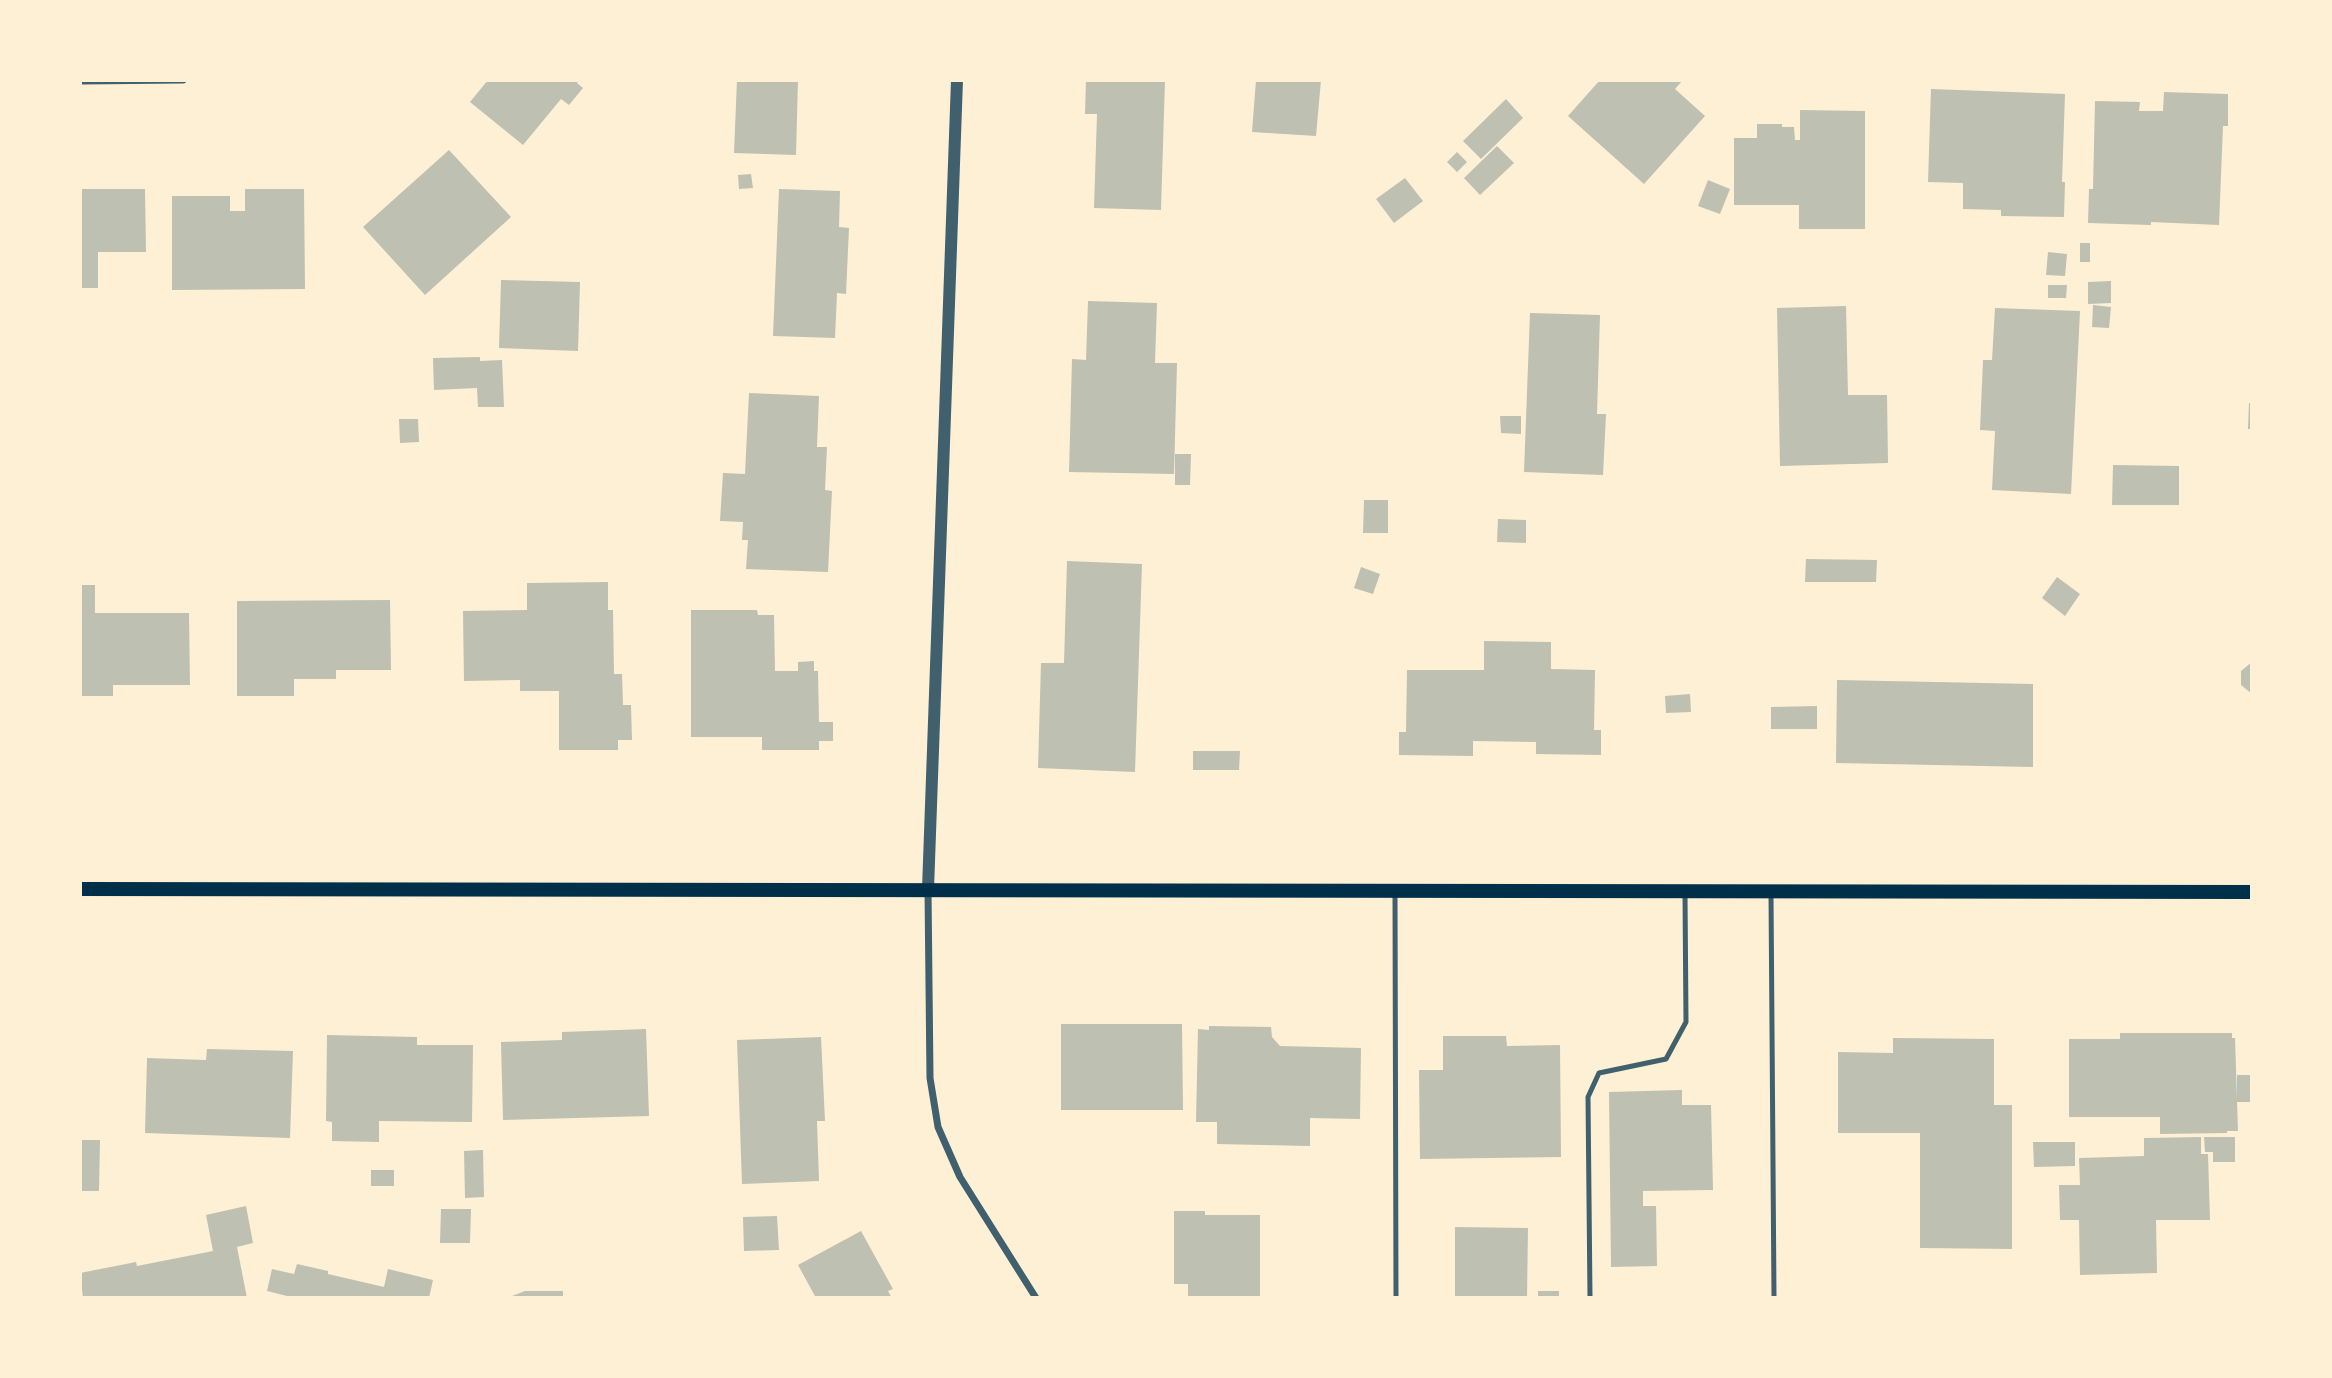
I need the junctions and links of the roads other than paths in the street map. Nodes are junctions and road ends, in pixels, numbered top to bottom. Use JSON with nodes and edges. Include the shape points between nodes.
{"nodes":[{"id":1,"x":183,"y":80,"type":"edge"},
{"id":2,"x":957,"y":80,"type":"edge"},
{"id":3,"x":80,"y":81,"type":"edge"},
{"id":4,"x":80,"y":889,"type":"edge"},
{"id":5,"x":928,"y":889,"type":"junction"},
{"id":6,"x":1395,"y":890,"type":"junction"},
{"id":7,"x":1685,"y":891,"type":"junction"},
{"id":8,"x":1771,"y":891,"type":"junction"},
{"id":9,"x":2252,"y":892,"type":"edge"},
{"id":10,"x":1036,"y":1297,"type":"edge"},
{"id":11,"x":1396,"y":1297,"type":"edge"},
{"id":12,"x":1590,"y":1297,"type":"edge"},
{"id":13,"x":1774,"y":1297,"type":"edge"}],
"edges":[{"from":1,"to":3,"type":"street"},
{"from":2,"to":5,"type":"street"},
{"from":4,"to":5,"type":"main road"},
{"from":5,"to":6,"type":"main road"},
{"from":5,"to":10,"type":"street","via":[[930,1079],[938,1128],[960,1177]]},
{"from":6,"to":7,"type":"main road"},
{"from":6,"to":11,"type":"lane"},
{"from":7,"to":8,"type":"main road"},
{"from":7,"to":12,"type":"lane","via":[[1686,1022],[1666,1059],[1599,1073],[1588,1097]]},
{"from":8,"to":9,"type":"main road"},
{"from":8,"to":13,"type":"lane"}]}
